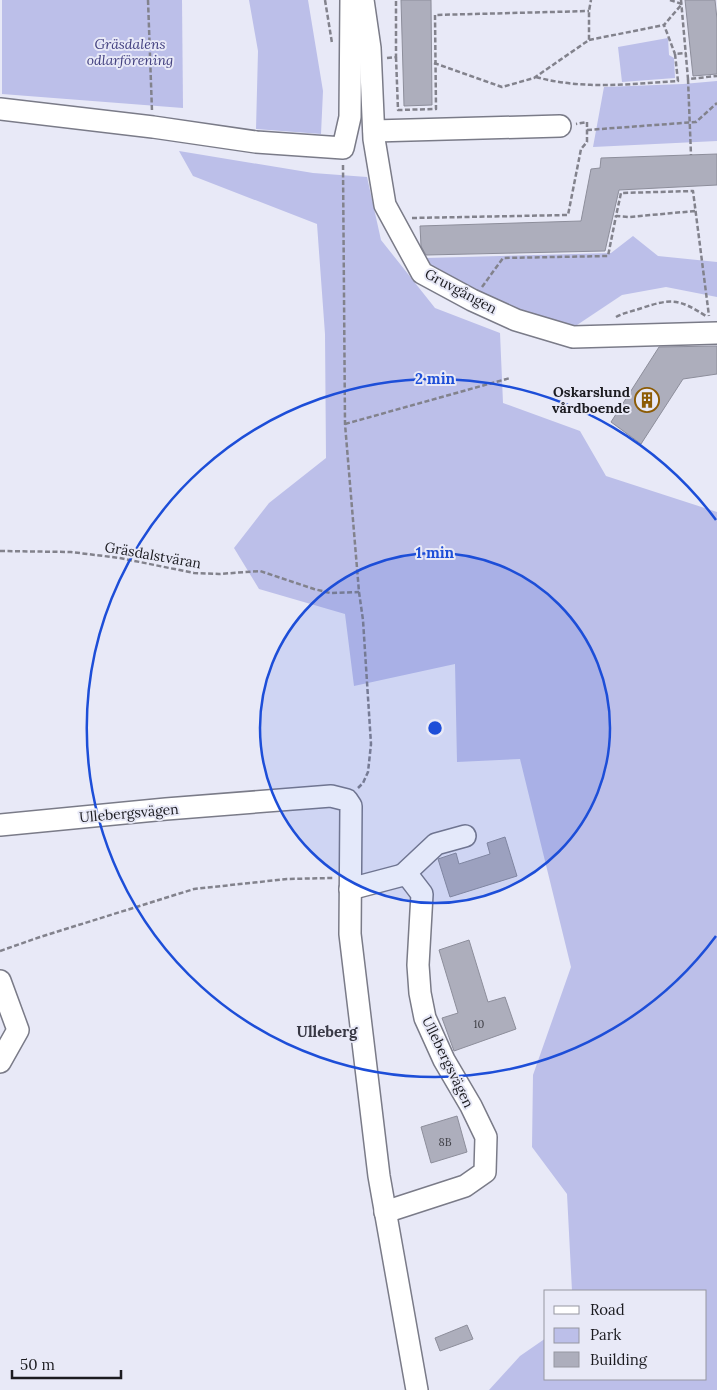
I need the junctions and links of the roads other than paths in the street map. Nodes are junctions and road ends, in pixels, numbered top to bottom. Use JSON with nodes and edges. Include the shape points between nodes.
{"nodes":[{"id":1,"x":351,"y":0,"type":"edge"},
{"id":2,"x":363,"y":0,"type":"edge"},
{"id":3,"x":0,"y":109,"type":"edge"},
{"id":4,"x":560,"y":126,"type":"road end"},
{"id":5,"x":374,"y":131,"type":"junction"},
{"id":6,"x":717,"y":333,"type":"edge"},
{"id":7,"x":0,"y":825,"type":"edge"},
{"id":8,"x":465,"y":836,"type":"dead end"},
{"id":9,"x":403,"y":875,"type":"junction"},
{"id":10,"x":350,"y":883,"type":"junction"},
{"id":11,"x":0,"y":980,"type":"edge"},
{"id":12,"x":0,"y":1062,"type":"edge"},
{"id":13,"x":385,"y":1212,"type":"junction"},
{"id":14,"x":416,"y":1390,"type":"edge"}],
"edges":[{"from":1,"to":3,"type":"street","via":[[350,118],[343,148],[256,142]]},
{"from":2,"to":5,"type":"street","name":"Gruvgången"},
{"from":4,"to":5,"type":"street"},
{"from":5,"to":6,"type":"street","name":"Gruvgången","via":[[386,205],[422,273],[516,320],[573,337]]},
{"from":7,"to":10,"type":"street","name":"Ullebergsvägen","via":[[331,796],[347,800],[351,806]]},
{"from":8,"to":9,"type":"street","via":[[436,844]]},
{"from":9,"to":10,"type":"street"},
{"from":9,"to":13,"type":"street","name":"Ullebergsvägen","via":[[409,876],[422,894],[418,965],[425,1018],[486,1137],[485,1172],[465,1186]]},
{"from":10,"to":13,"type":"street","via":[[350,934]]},
{"from":11,"to":12,"type":"street","via":[[18,1030]]},
{"from":13,"to":14,"type":"street"}]}
